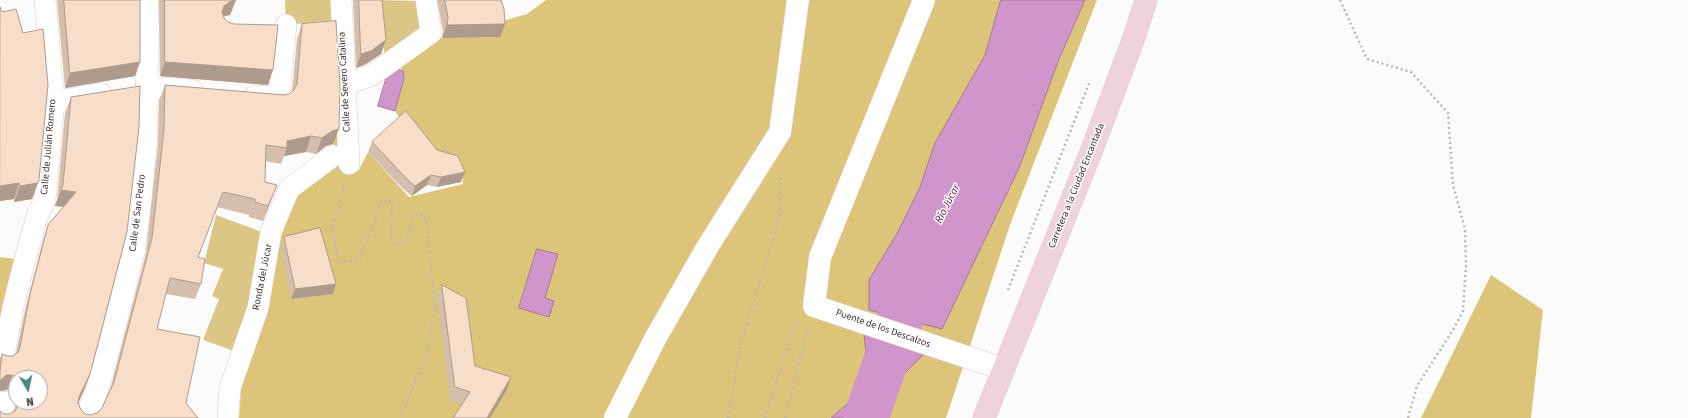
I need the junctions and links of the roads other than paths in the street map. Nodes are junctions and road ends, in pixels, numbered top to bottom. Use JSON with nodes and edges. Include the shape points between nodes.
{"nodes":[{"id":1,"x":45,"y":0,"type":"edge"},
{"id":2,"x":146,"y":0,"type":"edge"},
{"id":3,"x":341,"y":0,"type":"edge"},
{"id":4,"x":426,"y":0,"type":"edge"},
{"id":5,"x":798,"y":0,"type":"edge"},
{"id":6,"x":924,"y":0,"type":"edge"},
{"id":7,"x":1146,"y":0,"type":"edge"},
{"id":8,"x":276,"y":27,"type":"edge"},
{"id":9,"x":345,"y":85,"type":"junction"},
{"id":10,"x":146,"y":87,"type":"junction"},
{"id":11,"x":208,"y":92,"type":"edge"},
{"id":12,"x":240,"y":95,"type":"edge"},
{"id":13,"x":54,"y":102,"type":"junction"},
{"id":14,"x":341,"y":160,"type":"joint"},
{"id":15,"x":2,"y":360,"type":"edge"},
{"id":16,"x":1003,"y":369,"type":"junction"},
{"id":17,"x":85,"y":418,"type":"edge"},
{"id":18,"x":228,"y":418,"type":"edge"},
{"id":19,"x":615,"y":418,"type":"edge"},
{"id":20,"x":984,"y":418,"type":"edge"}],
"edges":[{"from":1,"to":13,"type":"street","name":"Calle de Julián Romero"},
{"from":2,"to":10,"type":"street","name":"Calle de San Pedro"},
{"from":3,"to":9,"type":"street","name":"Calle de Severo Catalina"},
{"from":4,"to":9,"type":"street","via":[[431,33],[372,75]]},
{"from":5,"to":19,"type":"street","via":[[780,132],[708,246]]},
{"from":6,"to":16,"type":"street","name":"Puente de los Descalzos","via":[[820,257],[823,309]]},
{"from":7,"to":16,"type":"main road","name":"Carretera a la Ciudad Encantada","via":[[1091,152]]},
{"from":8,"to":12,"type":"street","via":[[279,98]]},
{"from":9,"to":14,"type":"street","name":"Calle de Severo Catalina"},
{"from":10,"to":11,"type":"street"},
{"from":10,"to":13,"type":"street"},
{"from":10,"to":17,"type":"street","name":"Calle de San Pedro","via":[[146,143],[134,250],[96,394]]},
{"from":13,"to":15,"type":"street","name":"Calle de Julián Romero","via":[[45,199],[29,245]]},
{"from":14,"to":18,"type":"street","name":"Ronda del Júcar","via":[[289,189],[271,232],[258,308],[230,388]]},
{"from":16,"to":20,"type":"main road","name":"Carretera a la Ciudad Encantada"}]}
